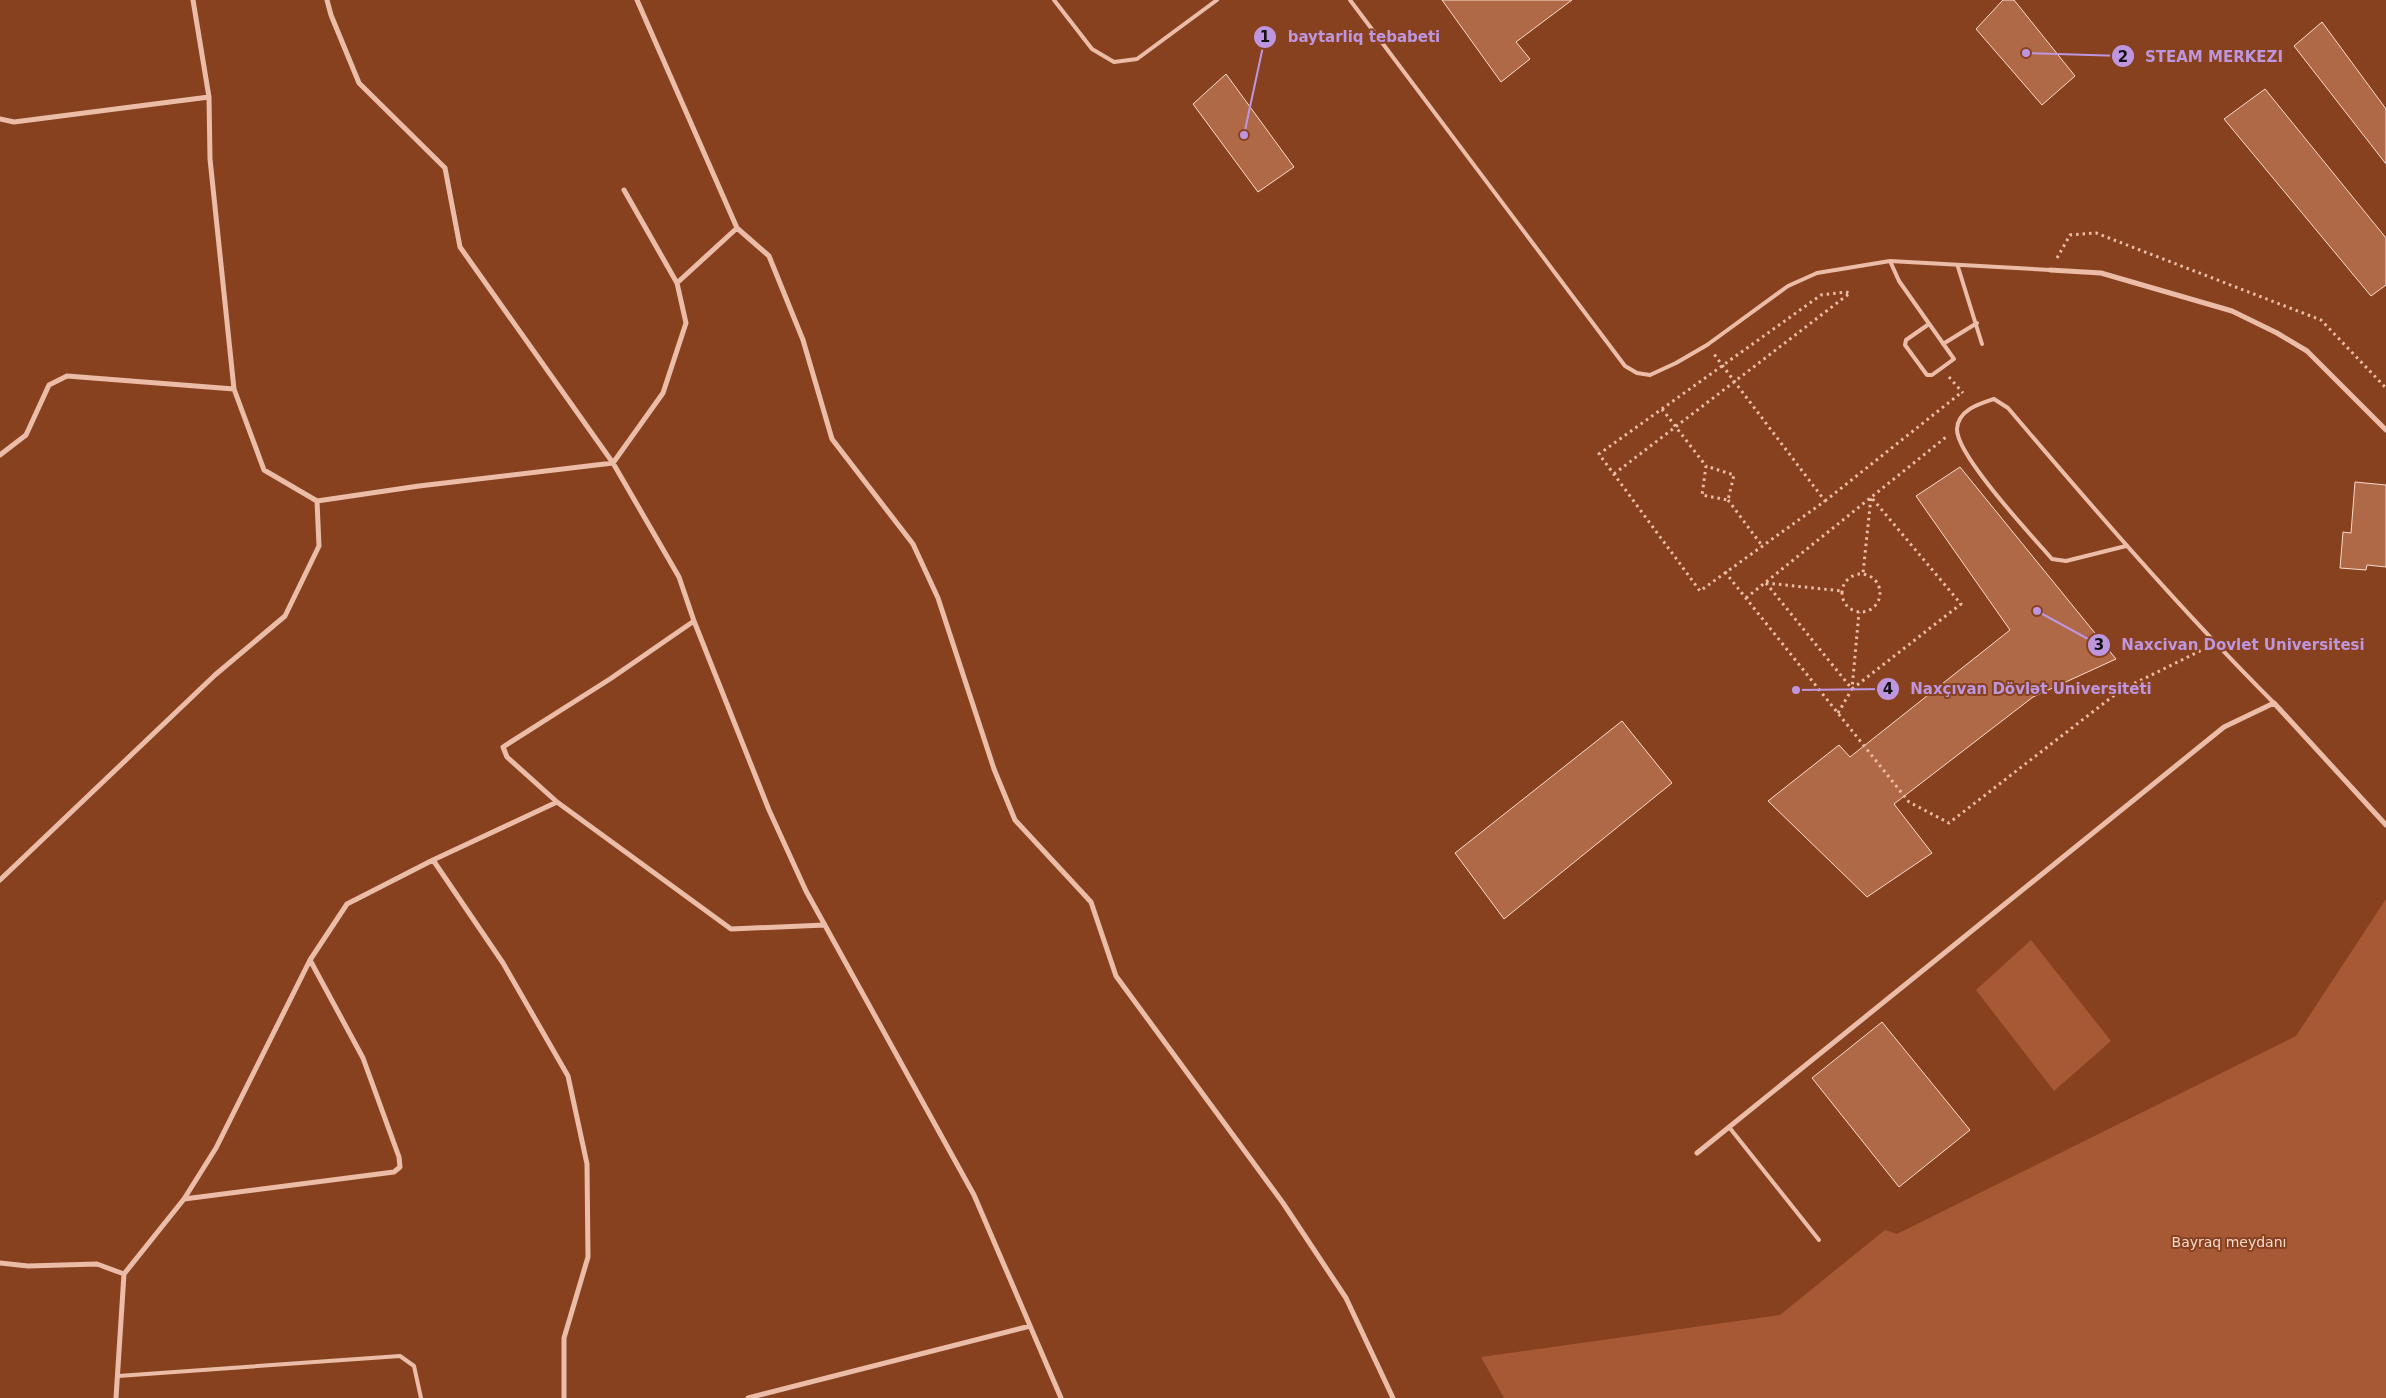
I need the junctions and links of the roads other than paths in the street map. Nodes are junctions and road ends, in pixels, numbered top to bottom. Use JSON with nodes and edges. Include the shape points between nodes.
{"nodes":[{"id":1,"x":193,"y":0,"type":"edge"},
{"id":2,"x":327,"y":0,"type":"edge"},
{"id":3,"x":637,"y":0,"type":"edge"},
{"id":4,"x":1054,"y":0,"type":"edge"},
{"id":5,"x":1216,"y":0,"type":"edge"},
{"id":6,"x":1350,"y":0,"type":"edge"},
{"id":7,"x":209,"y":97,"type":"junction"},
{"id":8,"x":0,"y":119,"type":"edge"},
{"id":9,"x":624,"y":190,"type":"dead end"},
{"id":10,"x":737,"y":228,"type":"junction"},
{"id":11,"x":1890,"y":262,"type":"junction"},
{"id":12,"x":1958,"y":267,"type":"junction"},
{"id":13,"x":2050,"y":270,"type":"joint"},
{"id":14,"x":677,"y":283,"type":"junction"},
{"id":15,"x":1977,"y":323,"type":"junction"},
{"id":16,"x":1929,"y":324,"type":"junction"},
{"id":17,"x":1943,"y":344,"type":"junction"},
{"id":18,"x":1982,"y":344,"type":"dead end"},
{"id":19,"x":234,"y":389,"type":"junction"},
{"id":20,"x":2386,"y":430,"type":"edge"},
{"id":21,"x":0,"y":455,"type":"edge"},
{"id":22,"x":614,"y":463,"type":"junction"},
{"id":23,"x":317,"y":501,"type":"junction"},
{"id":24,"x":2126,"y":546,"type":"junction"},
{"id":25,"x":694,"y":621,"type":"junction"},
{"id":26,"x":2274,"y":703,"type":"junction"},
{"id":27,"x":557,"y":802,"type":"junction"},
{"id":28,"x":2386,"y":825,"type":"edge"},
{"id":29,"x":433,"y":860,"type":"junction"},
{"id":30,"x":0,"y":880,"type":"edge"},
{"id":31,"x":826,"y":925,"type":"junction"},
{"id":32,"x":310,"y":960,"type":"junction"},
{"id":33,"x":1729,"y":1127,"type":"junction"},
{"id":34,"x":1697,"y":1153,"type":"dead end"},
{"id":35,"x":184,"y":1199,"type":"junction"},
{"id":36,"x":1819,"y":1240,"type":"dead end"},
{"id":37,"x":0,"y":1263,"type":"edge"},
{"id":38,"x":124,"y":1274,"type":"junction"},
{"id":39,"x":1030,"y":1326,"type":"junction"},
{"id":40,"x":118,"y":1376,"type":"junction"},
{"id":41,"x":116,"y":1398,"type":"edge"},
{"id":42,"x":421,"y":1398,"type":"edge"},
{"id":43,"x":564,"y":1398,"type":"edge"},
{"id":44,"x":748,"y":1398,"type":"edge"},
{"id":45,"x":1061,"y":1398,"type":"edge"},
{"id":46,"x":1393,"y":1398,"type":"edge"}],
"edges":[{"from":1,"to":7,"type":"street"},
{"from":2,"to":22,"type":"street","via":[[359,83],[445,168],[460,247]]},
{"from":3,"to":10,"type":"street"},
{"from":4,"to":5,"type":"lane","via":[[1092,49],[1114,62],[1137,59]]},
{"from":6,"to":11,"type":"lane","via":[[1624,366],[1637,373],[1650,374],[1676,364],[1788,286],[1817,273]]},
{"from":7,"to":8,"type":"street","via":[[14,122]]},
{"from":7,"to":19,"type":"street","via":[[210,159]]},
{"from":9,"to":14,"type":"street"},
{"from":10,"to":14,"type":"street"},
{"from":10,"to":46,"type":"street","via":[[769,256],[803,340],[832,439],[913,544],[938,598],[994,769],[1015,820],[1091,902],[1116,976],[1283,1203],[1346,1298]]},
{"from":11,"to":12,"type":"lane"},
{"from":11,"to":16,"type":"lane"},
{"from":12,"to":13,"type":"lane"},
{"from":12,"to":15,"type":"lane"},
{"from":13,"to":20,"type":"street","via":[[2101,273],[2232,311],[2307,351]]},
{"from":14,"to":22,"type":"street","via":[[686,323],[663,393]]},
{"from":15,"to":17,"type":"lane"},
{"from":15,"to":18,"type":"lane"},
{"from":16,"to":17,"type":"lane"},
{"from":16,"to":17,"type":"lane","via":[[1905,344],[1927,375],[1932,375],[1954,359]]},
{"from":19,"to":21,"type":"street","via":[[67,376],[49,385],[26,436]]},
{"from":19,"to":23,"type":"street","via":[[264,470]]},
{"from":22,"to":23,"type":"street"},
{"from":22,"to":25,"type":"street","via":[[679,577]]},
{"from":23,"to":30,"type":"street","via":[[319,546],[286,616],[215,675]]},
{"from":24,"to":24,"type":"lane","via":[[2008,408],[1994,399],[1974,405],[1963,415],[1957,428],[1960,443],[1972,463],[2052,559],[2066,561]]},
{"from":24,"to":26,"type":"lane"},
{"from":25,"to":27,"type":"street","via":[[503,747],[507,757]]},
{"from":25,"to":31,"type":"street","via":[[769,810],[806,891]]},
{"from":26,"to":28,"type":"street"},
{"from":26,"to":33,"type":"street","via":[[2224,727]]},
{"from":27,"to":29,"type":"street"},
{"from":27,"to":31,"type":"street","via":[[731,928]]},
{"from":29,"to":32,"type":"street","via":[[347,904]]},
{"from":29,"to":43,"type":"street","via":[[503,963],[568,1076],[587,1164],[588,1258],[564,1338]]},
{"from":31,"to":39,"type":"street","via":[[974,1194]]},
{"from":32,"to":35,"type":"street","via":[[216,1148]]},
{"from":32,"to":35,"type":"street","via":[[363,1058],[399,1156],[400,1168],[394,1172]]},
{"from":33,"to":34,"type":"street"},
{"from":33,"to":36,"type":"lane"},
{"from":35,"to":38,"type":"street"},
{"from":37,"to":38,"type":"street","via":[[28,1266],[97,1264]]},
{"from":38,"to":40,"type":"street"},
{"from":39,"to":44,"type":"street"},
{"from":39,"to":45,"type":"street"},
{"from":40,"to":41,"type":"street"},
{"from":40,"to":42,"type":"lane","via":[[400,1356],[414,1366]]}]}
